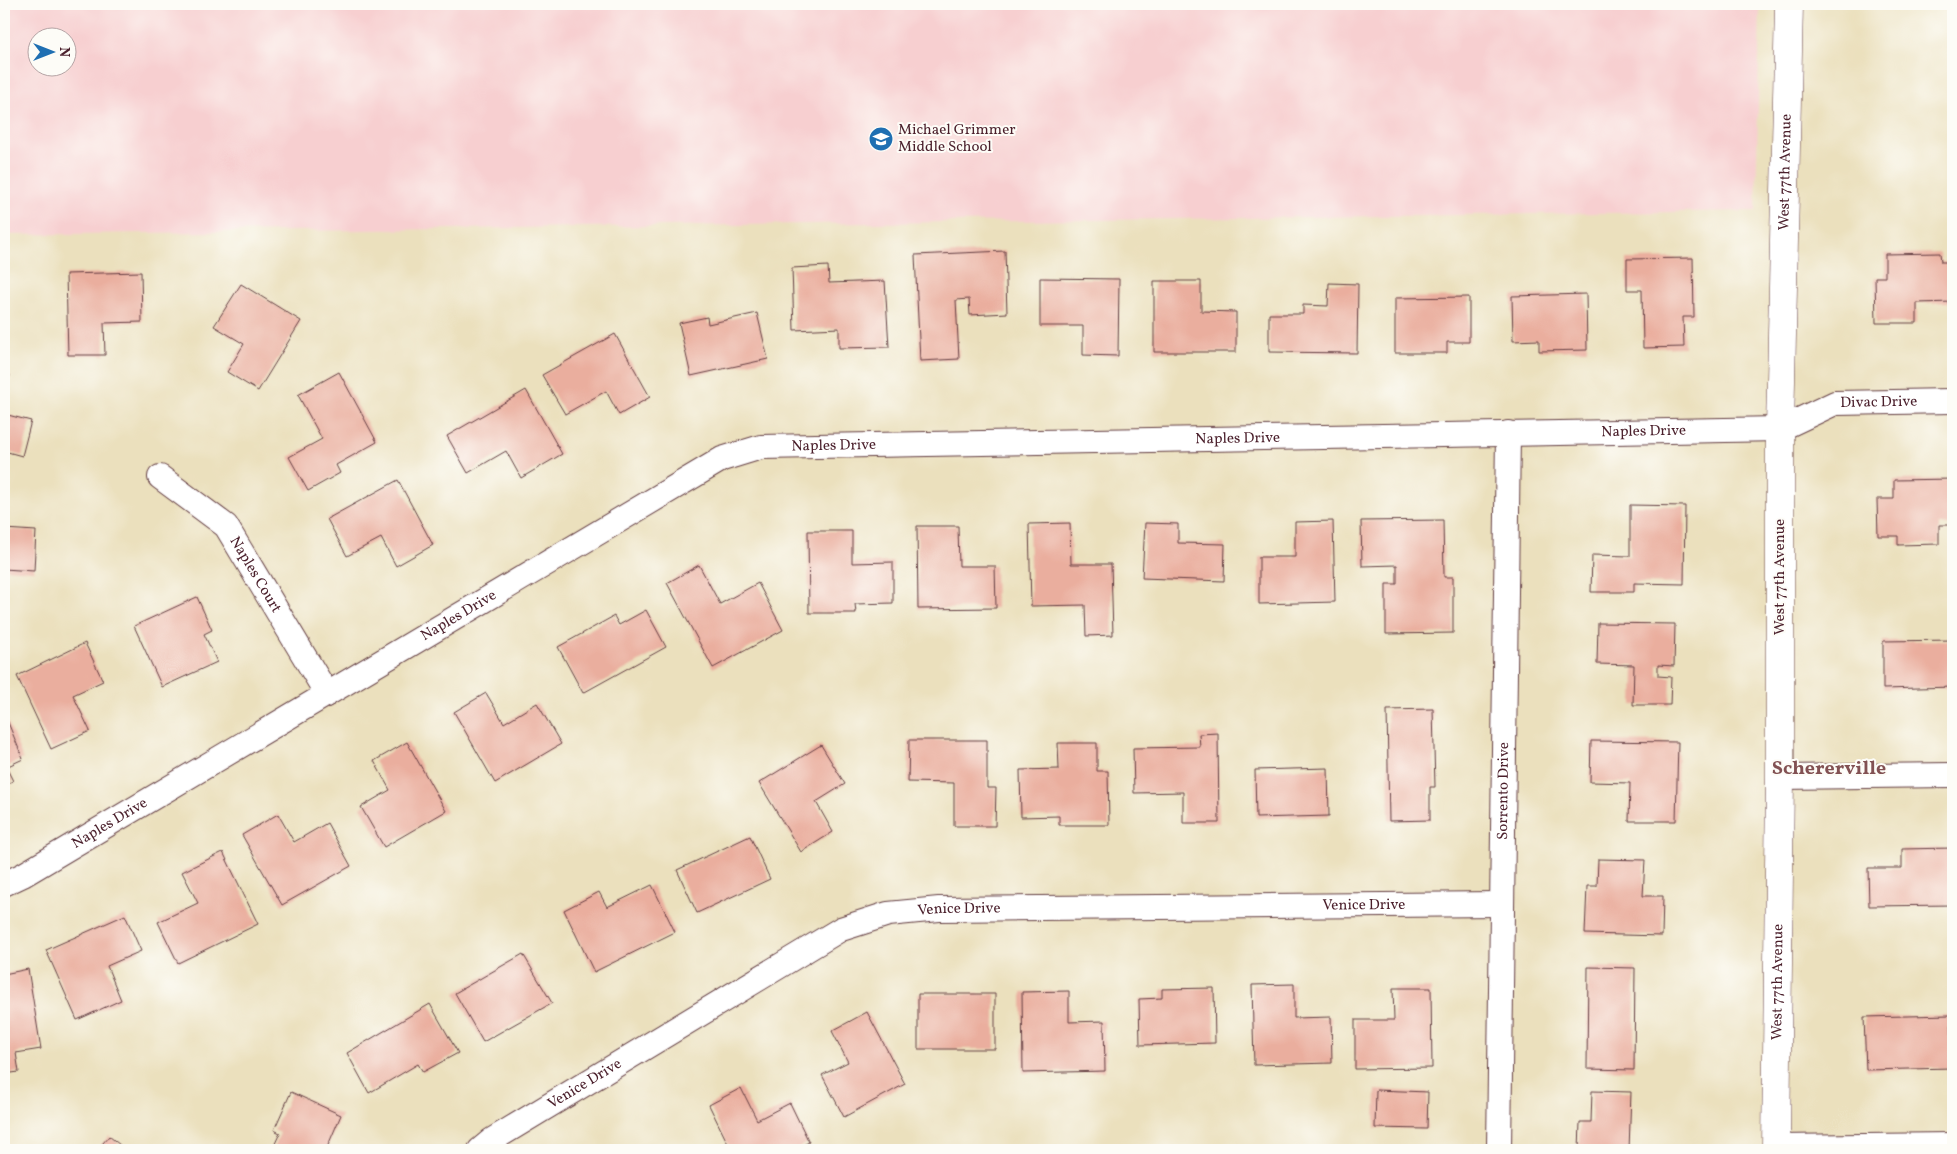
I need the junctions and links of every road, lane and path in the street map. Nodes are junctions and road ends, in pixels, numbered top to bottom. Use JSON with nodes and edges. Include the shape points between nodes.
{"nodes":[{"id":1,"x":1789,"y":4,"type":"edge"},
{"id":2,"x":1953,"y":402,"type":"edge"},
{"id":3,"x":1780,"y":429,"type":"junction"},
{"id":4,"x":1508,"y":433,"type":"junction"},
{"id":5,"x":160,"y":477,"type":"dead end"},
{"id":6,"x":326,"y":694,"type":"junction"},
{"id":7,"x":1953,"y":775,"type":"edge"},
{"id":8,"x":1780,"y":777,"type":"junction"},
{"id":9,"x":4,"y":884,"type":"edge"},
{"id":10,"x":1502,"y":904,"type":"junction"},
{"id":11,"x":1953,"y":1145,"type":"edge"},
{"id":12,"x":1776,"y":1149,"type":"edge"},
{"id":13,"x":480,"y":1150,"type":"edge"},
{"id":14,"x":1500,"y":1150,"type":"edge"}],
"edges":[{"from":1,"to":3,"type":"street","name":"West 77th Avenue"},
{"from":2,"to":3,"type":"street","name":"Divac Drive","via":[[1835,403]]},
{"from":3,"to":4,"type":"street","name":"Naples Drive"},
{"from":3,"to":8,"type":"street","name":"West 77th Avenue"},
{"from":4,"to":6,"type":"street","name":"Naples Drive","via":[[761,448],[722,459]]},
{"from":4,"to":10,"type":"street","name":"Sorrento Drive"},
{"from":5,"to":6,"type":"street","name":"Naples Court","via":[[226,526]]},
{"from":6,"to":9,"type":"street","name":"Naples Drive"},
{"from":7,"to":8,"type":"street"},
{"from":8,"to":12,"type":"street","name":"West 77th Avenue"},
{"from":10,"to":13,"type":"street","name":"Venice Drive","via":[[939,909],[888,914],[841,930]]},
{"from":10,"to":14,"type":"street","name":"Sorrento Drive"},
{"from":11,"to":12,"type":"street"}]}
